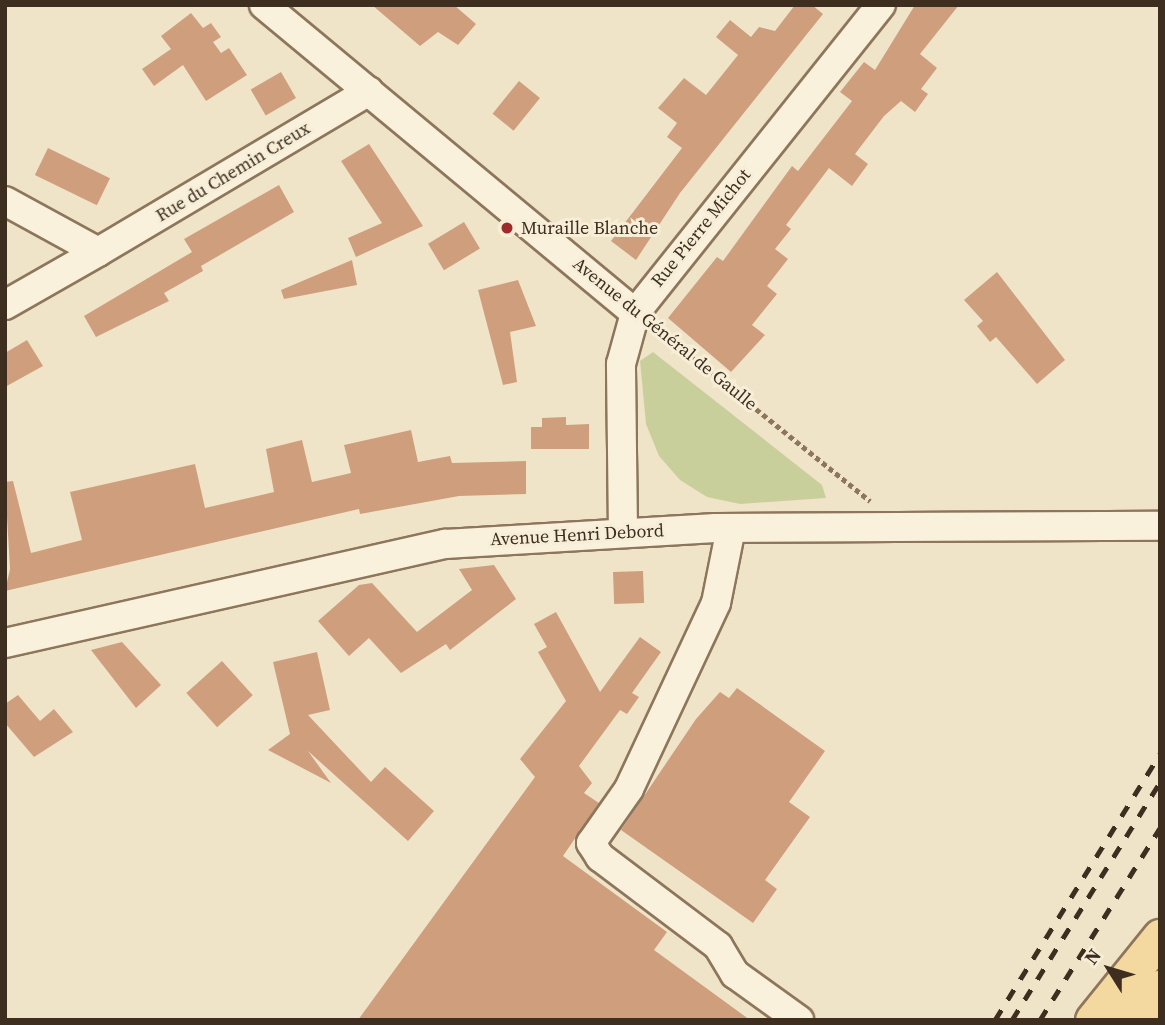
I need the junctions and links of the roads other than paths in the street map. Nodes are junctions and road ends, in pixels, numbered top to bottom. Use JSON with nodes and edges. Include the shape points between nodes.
{"nodes":[{"id":1,"x":264,"y":5,"type":"edge"},
{"id":2,"x":881,"y":5,"type":"edge"},
{"id":3,"x":369,"y":91,"type":"junction"},
{"id":4,"x":5,"y":201,"type":"edge"},
{"id":5,"x":98,"y":252,"type":"junction"},
{"id":6,"x":5,"y":305,"type":"edge"},
{"id":7,"x":635,"y":313,"type":"junction"},
{"id":8,"x":1160,"y":526,"type":"edge"},
{"id":9,"x":731,"y":528,"type":"junction"},
{"id":10,"x":623,"y":532,"type":"junction"},
{"id":11,"x":5,"y":643,"type":"edge"},
{"id":12,"x":1160,"y":937,"type":"edge"},
{"id":13,"x":1160,"y":988,"type":"edge"},
{"id":14,"x":799,"y":1020,"type":"edge"},
{"id":15,"x":1093,"y":1020,"type":"edge"},
{"id":16,"x":1132,"y":1020,"type":"edge"}],
"edges":[{"from":1,"to":3,"type":"street","name":"Avenue du Général de Gaulle"},
{"from":2,"to":7,"type":"street","name":"Rue Pierre Michot"},
{"from":3,"to":5,"type":"street","name":"Rue du Chemin Creux"},
{"from":3,"to":7,"type":"street","name":"Avenue du Général de Gaulle"},
{"from":4,"to":5,"type":"street"},
{"from":5,"to":6,"type":"street","name":"Rue du Chemin Creux"},
{"from":7,"to":10,"type":"street","name":"Rue Pierre Michot","via":[[621,364]]},
{"from":8,"to":9,"type":"street","name":"Avenue Henri Debord"},
{"from":9,"to":10,"type":"street","name":"Avenue Henri Debord"},
{"from":9,"to":14,"type":"street","via":[[716,603],[629,789],[592,843],[600,857],[718,946],[735,974]]},
{"from":10,"to":11,"type":"street","name":"Avenue Henri Debord","via":[[444,544]]},
{"from":12,"to":15,"type":"main road"},
{"from":13,"to":16,"type":"main road"}]}
